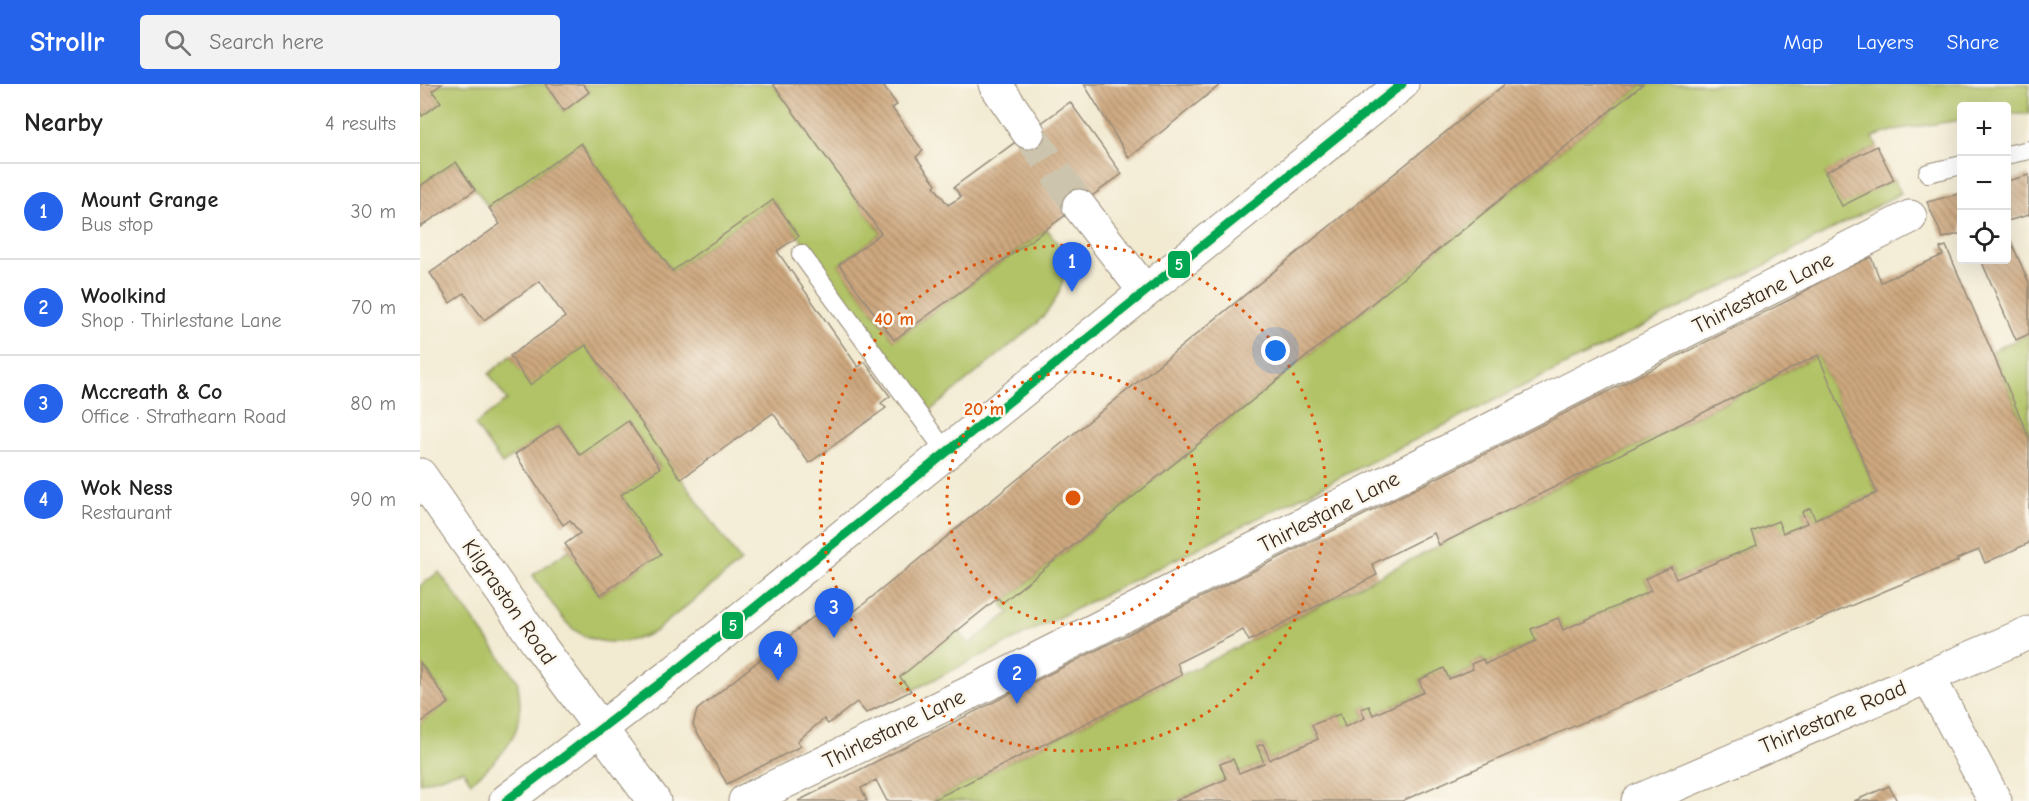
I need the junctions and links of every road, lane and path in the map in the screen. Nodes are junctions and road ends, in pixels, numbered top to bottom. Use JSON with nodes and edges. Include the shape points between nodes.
{"nodes":[{"id":1,"x":996,"y":84,"type":"edge"},
{"id":2,"x":1402,"y":84,"type":"edge"},
{"id":3,"x":1028,"y":132,"type":"tunnel mouth"},
{"id":4,"x":2029,"y":150,"type":"edge"},
{"id":5,"x":2011,"y":154,"type":"edge"},
{"id":6,"x":1957,"y":166,"type":"edge"},
{"id":7,"x":1928,"y":173,"type":"dead end"},
{"id":8,"x":1079,"y":206,"type":"tunnel mouth"},
{"id":9,"x":1910,"y":217,"type":"dead end"},
{"id":10,"x":801,"y":254,"type":"dead end"},
{"id":11,"x":1144,"y":290,"type":"junction"},
{"id":12,"x":946,"y":452,"type":"junction"},
{"id":13,"x":420,"y":475,"type":"edge"},
{"id":14,"x":2029,"y":633,"type":"edge"},
{"id":15,"x":1928,"y":676,"type":"junction"},
{"id":16,"x":600,"y":729,"type":"junction"},
{"id":17,"x":506,"y":801,"type":"edge"},
{"id":18,"x":654,"y":801,"type":"edge"},
{"id":19,"x":745,"y":801,"type":"edge"},
{"id":20,"x":1638,"y":801,"type":"edge"},
{"id":21,"x":1995,"y":801,"type":"edge"}],
"edges":[{"from":1,"to":3,"type":"street"},
{"from":2,"to":11,"type":"street"},
{"from":4,"to":5,"type":"lane"},
{"from":6,"to":7,"type":"lane"},
{"from":8,"to":11,"type":"street"},
{"from":9,"to":19,"type":"street","name":"Thirlestane Lane","via":[[994,681]]},
{"from":10,"to":12,"type":"lane"},
{"from":11,"to":12,"type":"street"},
{"from":12,"to":16,"type":"street"},
{"from":13,"to":16,"type":"street","name":"Kilgraston Road"},
{"from":14,"to":15,"type":"street","name":"Thirlestane Road"},
{"from":15,"to":20,"type":"street","name":"Thirlestane Road"},
{"from":15,"to":21,"type":"street"},
{"from":16,"to":17,"type":"street"},
{"from":16,"to":18,"type":"street","name":"Kilgraston Road"}]}
